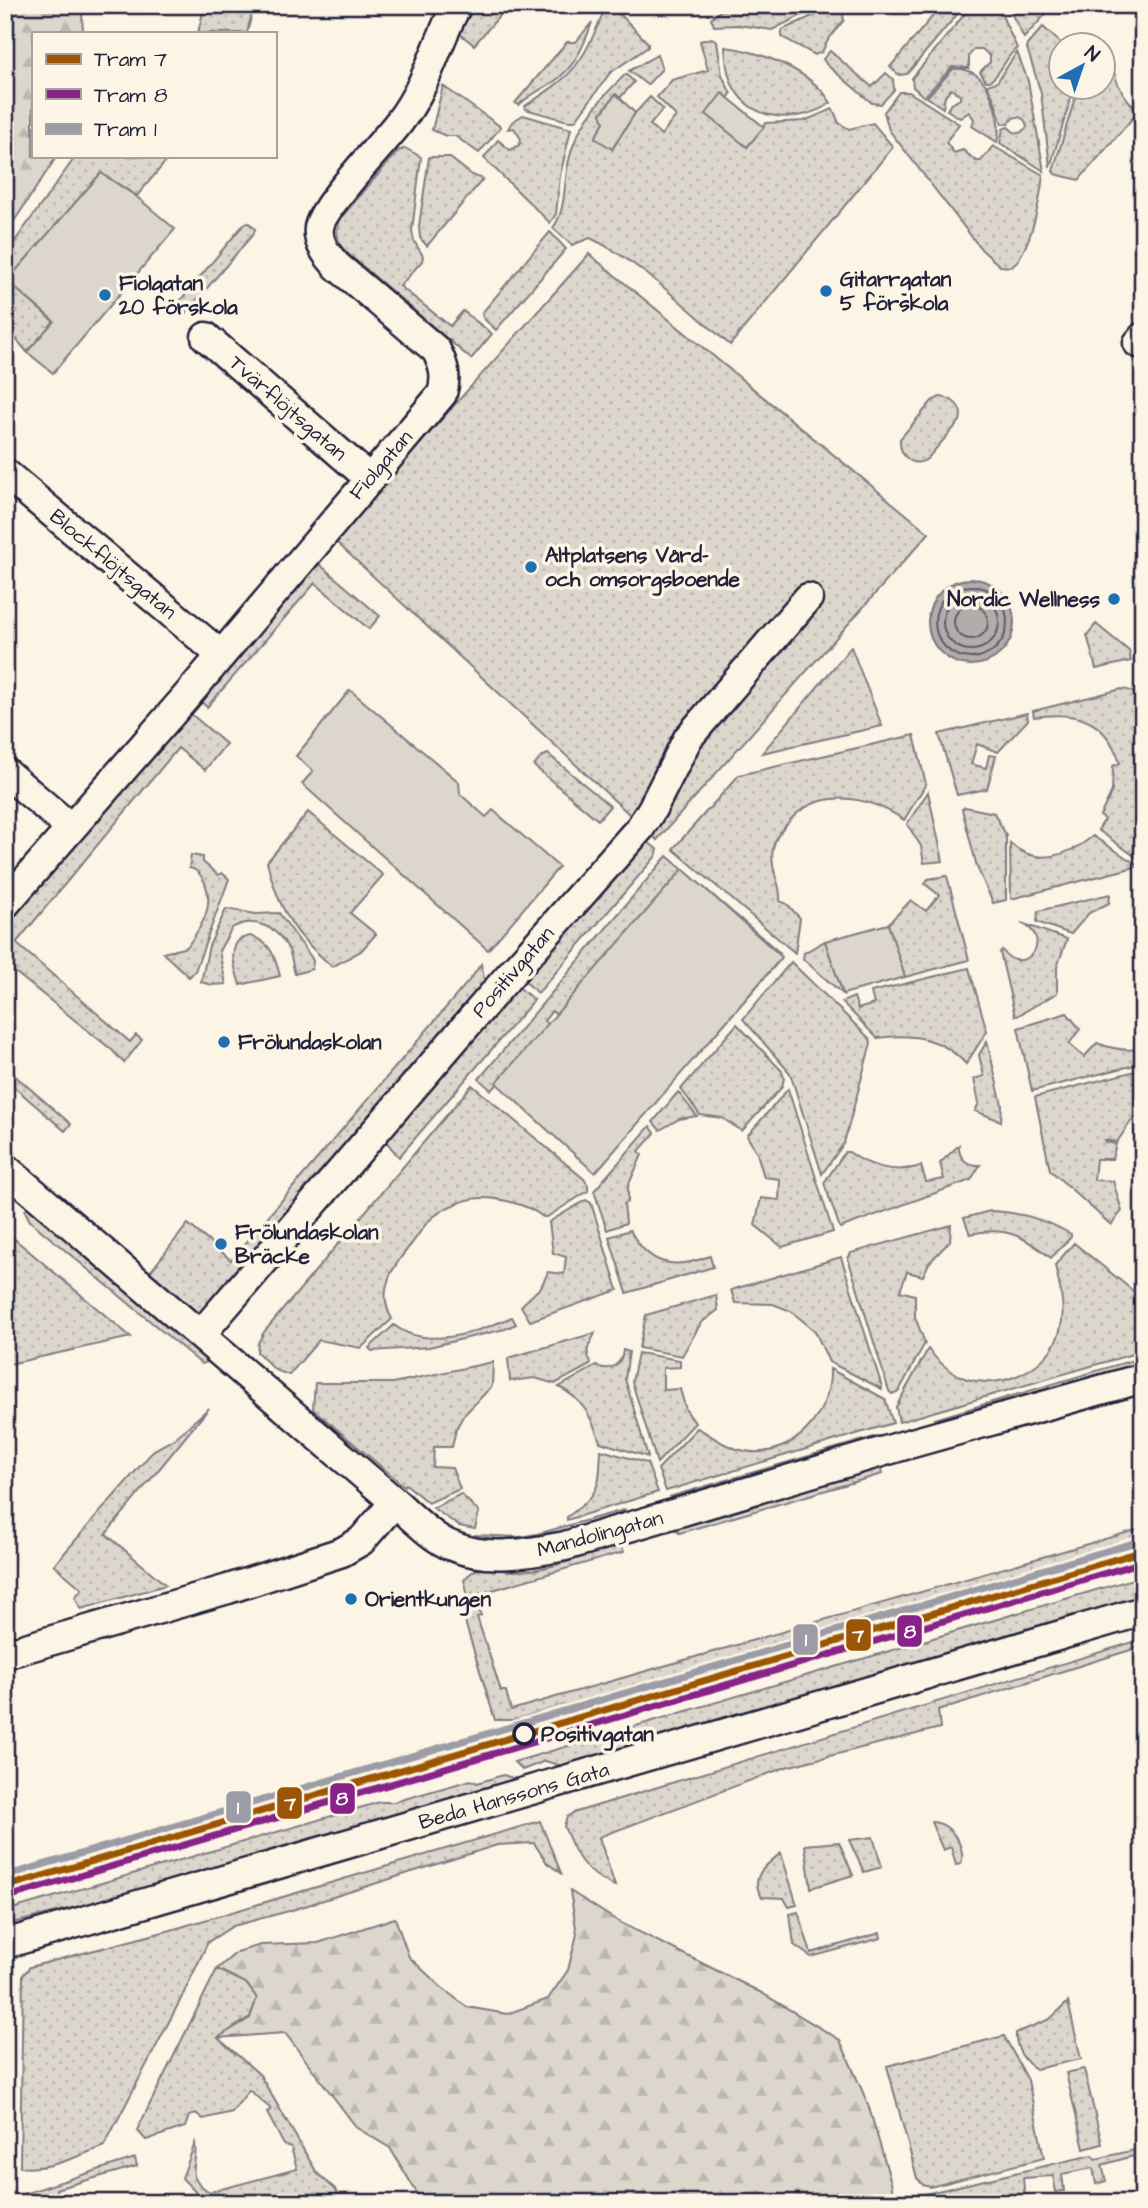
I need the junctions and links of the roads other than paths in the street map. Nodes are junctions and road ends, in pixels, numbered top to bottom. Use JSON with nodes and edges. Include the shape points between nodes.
{"nodes":[{"id":1,"x":457,"y":5,"type":"edge"},
{"id":2,"x":206,"y":337,"type":"dead end"},
{"id":3,"x":5,"y":473,"type":"edge"},
{"id":4,"x":370,"y":479,"type":"junction"},
{"id":5,"x":807,"y":598,"type":"dead end"},
{"id":6,"x":221,"y":655,"type":"junction"},
{"id":7,"x":5,"y":772,"type":"edge"},
{"id":8,"x":71,"y":828,"type":"junction"},
{"id":9,"x":5,"y":904,"type":"edge"},
{"id":10,"x":5,"y":1168,"type":"edge"},
{"id":11,"x":201,"y":1334,"type":"junction"},
{"id":12,"x":1143,"y":1378,"type":"edge"},
{"id":13,"x":396,"y":1502,"type":"junction"},
{"id":14,"x":1143,"y":1611,"type":"edge"},
{"id":15,"x":5,"y":1654,"type":"edge"},
{"id":16,"x":5,"y":1944,"type":"edge"}],
"edges":[{"from":1,"to":4,"type":"street","name":"Fiolgatan","via":[[419,95],[319,226],[324,250],[337,266],[436,350],[445,375],[442,394]]},
{"from":2,"to":4,"type":"street","name":"Tvärflöjtsgatan"},
{"from":3,"to":6,"type":"street","name":"Blockflöjtsgatan"},
{"from":4,"to":6,"type":"street","name":"Fiolgatan"},
{"from":5,"to":11,"type":"street","name":"Positivgatan","via":[[688,738],[640,828]]},
{"from":6,"to":8,"type":"street","name":"Fiolgatan"},
{"from":7,"to":8,"type":"street"},
{"from":8,"to":9,"type":"street","name":"Fiolgatan"},
{"from":10,"to":11,"type":"street"},
{"from":11,"to":13,"type":"street"},
{"from":12,"to":13,"type":"street","name":"Mandolingatan","via":[[565,1546],[520,1555],[450,1546]]},
{"from":13,"to":15,"type":"street","via":[[361,1541],[342,1552]]},
{"from":14,"to":16,"type":"street","name":"Beda Hanssons Gata"}]}
